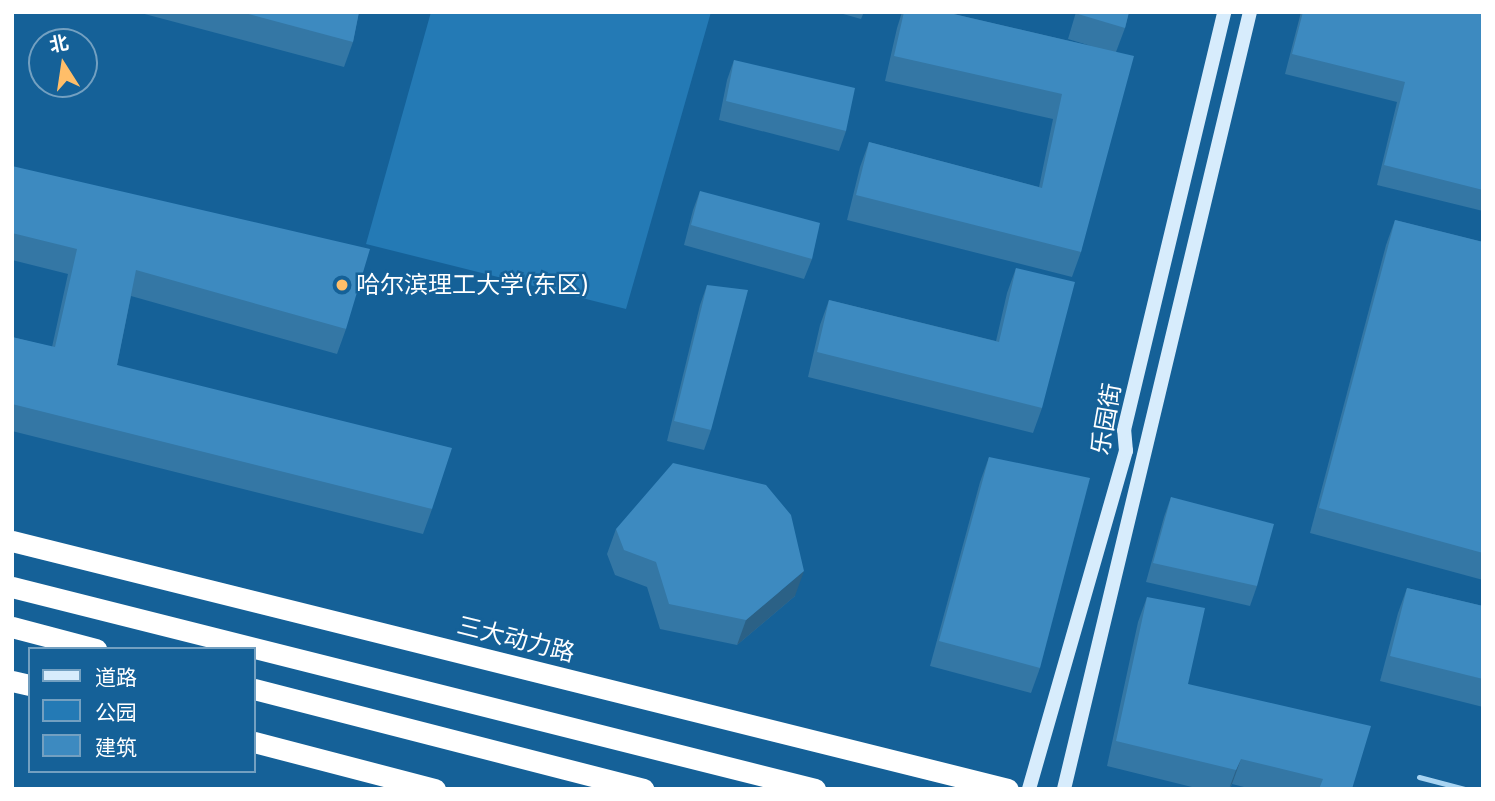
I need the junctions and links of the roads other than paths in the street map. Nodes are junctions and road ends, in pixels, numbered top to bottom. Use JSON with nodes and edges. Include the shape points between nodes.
{"nodes":[{"id":1,"x":1224,"y":12,"type":"edge"},
{"id":2,"x":1250,"y":12,"type":"edge"},
{"id":3,"x":12,"y":541,"type":"edge"},
{"id":4,"x":12,"y":587,"type":"edge"},
{"id":5,"x":12,"y":627,"type":"edge"},
{"id":6,"x":88,"y":647,"type":"edge"},
{"id":7,"x":251,"y":647,"type":"edge"},
{"id":8,"x":256,"y":648,"type":"edge"},
{"id":9,"x":256,"y":690,"type":"edge"},
{"id":10,"x":256,"y":744,"type":"edge"},
{"id":11,"x":1419,"y":777,"type":"dead end"},
{"id":12,"x":435,"y":789,"type":"edge"},
{"id":13,"x":642,"y":789,"type":"edge"},
{"id":14,"x":815,"y":789,"type":"edge"},
{"id":15,"x":1008,"y":789,"type":"edge"},
{"id":16,"x":1029,"y":789,"type":"edge"},
{"id":17,"x":1064,"y":789,"type":"edge"},
{"id":18,"x":1465,"y":789,"type":"edge"}],
"edges":[{"from":1,"to":16,"type":"main road","name":"乐园街","via":[[1124,430],[1126,451]]},
{"from":2,"to":17,"type":"main road","name":"乐园街"},
{"from":3,"to":15,"type":"highway","name":"三大动力路"},
{"from":4,"to":7,"type":"highway"},
{"from":5,"to":6,"type":"highway"},
{"from":8,"to":14,"type":"highway"},
{"from":9,"to":13,"type":"highway"},
{"from":10,"to":12,"type":"highway"},
{"from":11,"to":18,"type":"lane"}]}
